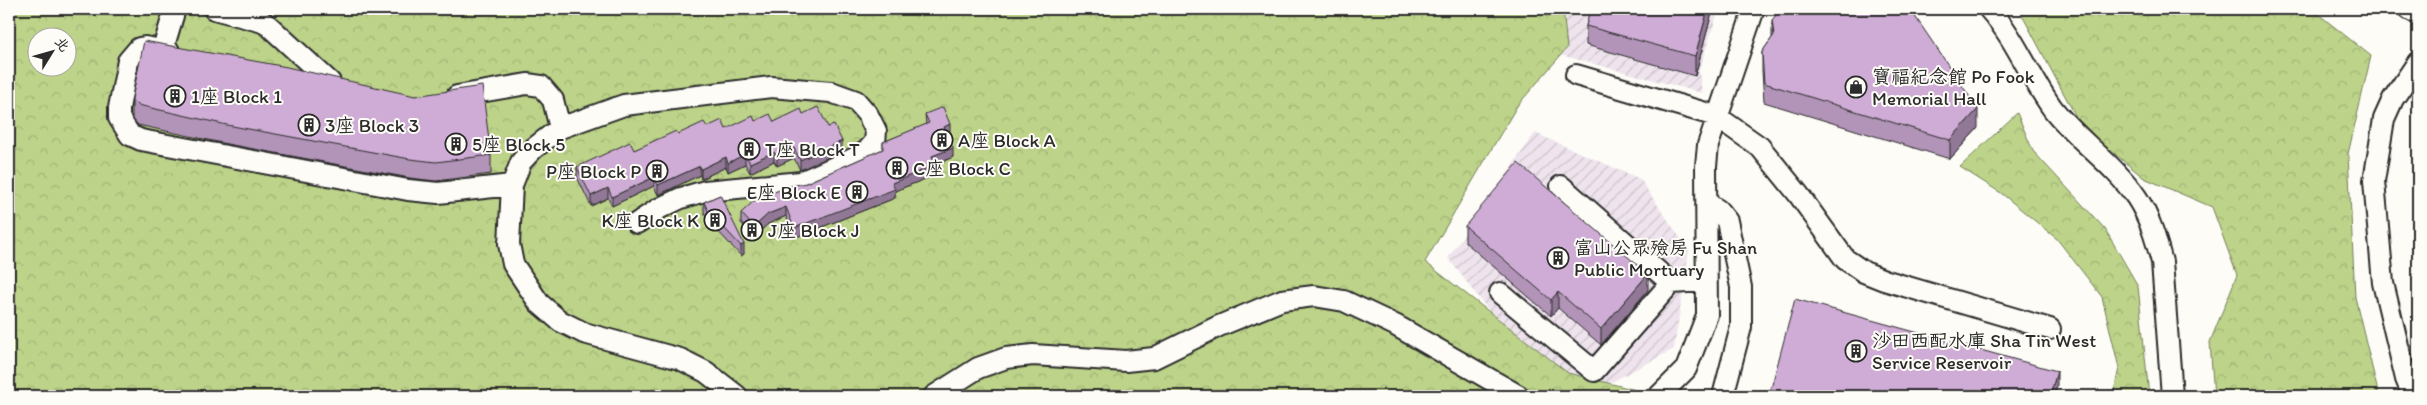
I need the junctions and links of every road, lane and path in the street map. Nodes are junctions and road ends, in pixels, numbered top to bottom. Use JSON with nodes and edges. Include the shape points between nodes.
{"nodes":[{"id":1,"x":175,"y":9,"type":"edge"},
{"id":2,"x":214,"y":9,"type":"edge"},
{"id":3,"x":1754,"y":9,"type":"edge"},
{"id":4,"x":1989,"y":9,"type":"edge"},
{"id":5,"x":2409,"y":9,"type":"edge"},
{"id":6,"x":2418,"y":14,"type":"edge"},
{"id":7,"x":163,"y":50,"type":"junction"},
{"id":8,"x":191,"y":55,"type":"edge"},
{"id":9,"x":2418,"y":62,"type":"edge"},
{"id":10,"x":293,"y":75,"type":"edge"},
{"id":11,"x":1576,"y":75,"type":"dead end"},
{"id":12,"x":434,"y":100,"type":"edge"},
{"id":13,"x":1716,"y":116,"type":"junction"},
{"id":14,"x":560,"y":128,"type":"junction"},
{"id":15,"x":512,"y":185,"type":"junction"},
{"id":16,"x":1561,"y":186,"type":"dead end"},
{"id":17,"x":1707,"y":203,"type":"junction"},
{"id":18,"x":637,"y":223,"type":"dead end"},
{"id":19,"x":1706,"y":281,"type":"junction"},
{"id":20,"x":1671,"y":283,"type":"junction"},
{"id":21,"x":1500,"y":293,"type":"dead end"},
{"id":22,"x":2050,"y":329,"type":"dead end"},
{"id":23,"x":737,"y":396,"type":"edge"},
{"id":24,"x":934,"y":396,"type":"edge"},
{"id":25,"x":1519,"y":396,"type":"edge"},
{"id":26,"x":1659,"y":396,"type":"edge"},
{"id":27,"x":1723,"y":396,"type":"edge"},
{"id":28,"x":2172,"y":396,"type":"edge"},
{"id":29,"x":2413,"y":396,"type":"edge"}],
"edges":[{"from":1,"to":7,"type":"street"},
{"from":2,"to":10,"type":"street","via":[[263,22],[339,84]]},
{"from":3,"to":13,"type":"street"},
{"from":4,"to":28,"type":"street","via":[[2013,38],[2052,108],[2124,182],[2146,213],[2162,262]]},
{"from":5,"to":6,"type":"street"},
{"from":7,"to":8,"type":"street"},
{"from":7,"to":15,"type":"street","via":[[139,48],[128,61],[119,118],[130,135],[141,140],[408,190],[438,193]]},
{"from":9,"to":29,"type":"street","via":[[2393,99],[2384,119],[2374,181],[2383,283]]},
{"from":11,"to":13,"type":"street"},
{"from":12,"to":14,"type":"street","via":[[533,84],[541,86],[553,100]]},
{"from":13,"to":17,"type":"street","via":[[1708,145]]},
{"from":13,"to":22,"type":"street","via":[[1760,148],[1845,259],[1864,272]]},
{"from":14,"to":15,"type":"street","via":[[521,162]]},
{"from":14,"to":18,"type":"street","via":[[624,105],[771,87],[831,92],[856,101],[868,114],[876,131],[875,142],[867,150],[801,182],[705,191],[673,202]]},
{"from":15,"to":23,"type":"street","via":[[509,244],[513,264],[539,303],[560,321],[584,333],[680,359],[706,372]]},
{"from":16,"to":20,"type":"street"},
{"from":17,"to":19,"type":"street"},
{"from":17,"to":27,"type":"street","via":[[1727,221],[1741,286],[1741,327]]},
{"from":19,"to":20,"type":"street"},
{"from":19,"to":26,"type":"street","via":[[1707,315],[1686,369]]},
{"from":20,"to":21,"type":"street","via":[[1594,371]]},
{"from":24,"to":25,"type":"street","via":[[978,368],[1006,358],[1033,355],[1126,362],[1154,358],[1282,300],[1314,296],[1344,301],[1395,325]]}]}
